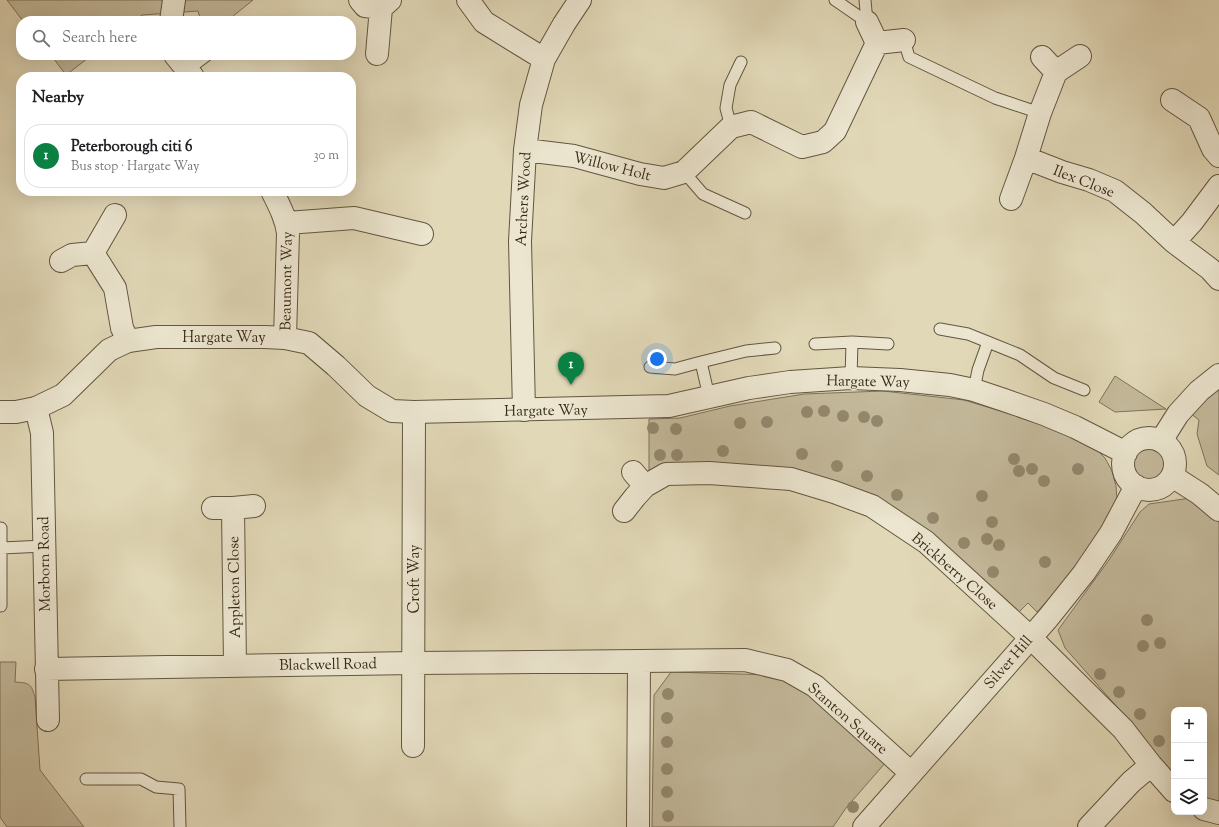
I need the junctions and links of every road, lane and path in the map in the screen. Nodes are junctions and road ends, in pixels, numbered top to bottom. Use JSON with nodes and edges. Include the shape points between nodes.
{"nodes":[{"id":1,"x":174,"y":0,"type":"edge"},
{"id":2,"x":360,"y":0,"type":"edge"},
{"id":3,"x":468,"y":0,"type":"edge"},
{"id":4,"x":580,"y":0,"type":"edge"},
{"id":5,"x":835,"y":0,"type":"edge"},
{"id":6,"x":865,"y":0,"type":"edge"},
{"id":7,"x":385,"y":4,"type":"edge"},
{"id":8,"x":172,"y":16,"type":"edge"},
{"id":9,"x":867,"y":22,"type":"junction"},
{"id":10,"x":904,"y":40,"type":"joint"},
{"id":11,"x":878,"y":43,"type":"junction"},
{"id":12,"x":377,"y":54,"type":"dead end"},
{"id":13,"x":1080,"y":56,"type":"dead end"},
{"id":14,"x":544,"y":59,"type":"junction"},
{"id":15,"x":199,"y":60,"type":"edge"},
{"id":16,"x":741,"y":62,"type":"dead end"},
{"id":17,"x":185,"y":68,"type":"edge"},
{"id":18,"x":1172,"y":100,"type":"dead end"},
{"id":19,"x":1040,"y":113,"type":"junction"},
{"id":20,"x":731,"y":127,"type":"junction"},
{"id":21,"x":525,"y":150,"type":"junction"},
{"id":22,"x":1219,"y":156,"type":"edge"},
{"id":23,"x":1026,"y":158,"type":"junction"},
{"id":24,"x":684,"y":172,"type":"junction"},
{"id":25,"x":1219,"y":186,"type":"edge"},
{"id":26,"x":274,"y":196,"type":"edge"},
{"id":27,"x":1011,"y":199,"type":"dead end"},
{"id":28,"x":744,"y":213,"type":"dead end"},
{"id":29,"x":115,"y":215,"type":"dead end"},
{"id":30,"x":287,"y":223,"type":"junction"},
{"id":31,"x":422,"y":234,"type":"dead end"},
{"id":32,"x":1174,"y":242,"type":"junction"},
{"id":33,"x":93,"y":253,"type":"junction"},
{"id":34,"x":61,"y":261,"type":"dead end"},
{"id":35,"x":1219,"y":279,"type":"edge"},
{"id":36,"x":940,"y":329,"type":"dead end"},
{"id":37,"x":285,"y":338,"type":"junction"},
{"id":38,"x":128,"y":341,"type":"junction"},
{"id":39,"x":852,"y":342,"type":"junction"},
{"id":40,"x":988,"y":342,"type":"junction"},
{"id":41,"x":815,"y":344,"type":"dead end"},
{"id":42,"x":888,"y":344,"type":"dead end"},
{"id":43,"x":774,"y":348,"type":"dead end"},
{"id":44,"x":700,"y":362,"type":"junction"},
{"id":45,"x":650,"y":367,"type":"dead end"},
{"id":46,"x":1219,"y":375,"type":"edge"},
{"id":47,"x":851,"y":378,"type":"junction"},
{"id":48,"x":974,"y":390,"type":"junction"},
{"id":49,"x":1084,"y":390,"type":"dead end"},
{"id":50,"x":709,"y":397,"type":"junction"},
{"id":51,"x":36,"y":408,"type":"junction"},
{"id":52,"x":524,"y":410,"type":"junction"},
{"id":53,"x":0,"y":412,"type":"edge"},
{"id":54,"x":414,"y":412,"type":"junction"},
{"id":55,"x":1161,"y":441,"type":"junction"},
{"id":56,"x":1126,"y":453,"type":"junction"},
{"id":57,"x":1172,"y":476,"type":"junction"},
{"id":58,"x":1136,"y":486,"type":"junction"},
{"id":59,"x":233,"y":507,"type":"dead end"},
{"id":60,"x":1219,"y":510,"type":"edge"},
{"id":61,"x":624,"y":511,"type":"dead end"},
{"id":62,"x":0,"y":528,"type":"edge"},
{"id":63,"x":44,"y":546,"type":"junction"},
{"id":64,"x":2,"y":548,"type":"junction"},
{"id":65,"x":1,"y":606,"type":"dead end"},
{"id":66,"x":1030,"y":637,"type":"junction"},
{"id":67,"x":610,"y":661,"type":"joint"},
{"id":68,"x":639,"y":661,"type":"junction"},
{"id":69,"x":414,"y":662,"type":"junction"},
{"id":70,"x":235,"y":666,"type":"junction"},
{"id":71,"x":46,"y":669,"type":"junction"},
{"id":72,"x":48,"y":720,"type":"dead end"},
{"id":73,"x":413,"y":746,"type":"dead end"},
{"id":74,"x":1151,"y":765,"type":"junction"},
{"id":75,"x":911,"y":773,"type":"junction"},
{"id":76,"x":86,"y":779,"type":"dead end"},
{"id":77,"x":1171,"y":788,"type":"edge"},
{"id":78,"x":1207,"y":809,"type":"edge"},
{"id":79,"x":1219,"y":813,"type":"edge"},
{"id":80,"x":180,"y":827,"type":"edge"},
{"id":81,"x":638,"y":827,"type":"edge"},
{"id":82,"x":864,"y":827,"type":"edge"},
{"id":83,"x":1089,"y":827,"type":"edge"}],
"edges":[{"from":1,"to":8,"type":"street"},
{"from":2,"to":7,"type":"street","via":[[365,6]]},
{"from":3,"to":14,"type":"street","via":[[484,22]]},
{"from":4,"to":14,"type":"street","name":"Archers Wood"},
{"from":5,"to":9,"type":"lane"},
{"from":6,"to":9,"type":"lane"},
{"from":7,"to":12,"type":"street"},
{"from":9,"to":11,"type":"street"},
{"from":10,"to":11,"type":"street"},
{"from":10,"to":19,"type":"lane","via":[[909,56],[995,98]]},
{"from":11,"to":20,"type":"street","name":"Willow Holt","via":[[835,131],[823,142],[802,147],[751,122]]},
{"from":13,"to":19,"type":"street","via":[[1049,65]]},
{"from":14,"to":21,"type":"street","name":"Archers Wood","via":[[531,105]]},
{"from":15,"to":17,"type":"lane"},
{"from":16,"to":20,"type":"lane","via":[[730,85],[726,108]]},
{"from":18,"to":22,"type":"street","via":[[1199,118],[1213,149]]},
{"from":19,"to":23,"type":"street"},
{"from":20,"to":24,"type":"street","name":"Willow Holt"},
{"from":21,"to":24,"type":"street","name":"Willow Holt","via":[[574,156],[664,178]]},
{"from":21,"to":52,"type":"street","name":"Archers Wood","via":[[520,241]]},
{"from":23,"to":27,"type":"street"},
{"from":23,"to":32,"type":"street","name":"Ilex Close","via":[[1115,191]]},
{"from":24,"to":28,"type":"lane","via":[[703,194]]},
{"from":25,"to":32,"type":"street"},
{"from":26,"to":30,"type":"street","name":"Beaumont Way"},
{"from":29,"to":33,"type":"street"},
{"from":30,"to":31,"type":"street","name":"Beaumont Way","via":[[354,218]]},
{"from":30,"to":37,"type":"street","name":"Beaumont Way"},
{"from":32,"to":35,"type":"street","name":"Ilex Close","via":[[1210,269]]},
{"from":33,"to":34,"type":"street","via":[[72,254]]},
{"from":33,"to":38,"type":"street","via":[[115,288],[122,328]]},
{"from":36,"to":40,"type":"lane","via":[[968,334]]},
{"from":37,"to":38,"type":"street","name":"Hargate Way","via":[[156,337]]},
{"from":37,"to":54,"type":"street","name":"Hargate Way","via":[[309,343],[367,396],[392,410]]},
{"from":38,"to":51,"type":"street","name":"Hargate Way","via":[[110,350],[63,395]]},
{"from":39,"to":41,"type":"lane"},
{"from":39,"to":42,"type":"lane"},
{"from":39,"to":47,"type":"lane"},
{"from":40,"to":48,"type":"lane"},
{"from":40,"to":49,"type":"lane","via":[[1020,355],[1054,378]]},
{"from":43,"to":44,"type":"lane","via":[[746,351]]},
{"from":44,"to":45,"type":"lane","via":[[675,369]]},
{"from":44,"to":50,"type":"lane"},
{"from":46,"to":55,"type":"street","via":[[1198,391],[1178,414]]},
{"from":47,"to":48,"type":"street","name":"Hargate Way","via":[[900,380]]},
{"from":47,"to":50,"type":"street","name":"Hargate Way","via":[[790,382]]},
{"from":48,"to":56,"type":"street","name":"Hargate Way","via":[[1044,414]]},
{"from":50,"to":52,"type":"street","name":"Hargate Way","via":[[669,406]]},
{"from":51,"to":53,"type":"street","name":"Hargate Way"},
{"from":51,"to":63,"type":"street","name":"Morborn Road","via":[[42,433]]},
{"from":52,"to":54,"type":"street","name":"Hargate Way"},
{"from":54,"to":69,"type":"street","name":"Croft Way"},
{"from":55,"to":56,"type":"street","via":[[1137,441]]},
{"from":55,"to":57,"type":"street","via":[[1172,452],[1175,460]]},
{"from":56,"to":58,"type":"street","via":[[1123,468]]},
{"from":57,"to":58,"type":"street","via":[[1168,482],[1156,489],[1142,489]]},
{"from":57,"to":60,"type":"street"},
{"from":58,"to":66,"type":"street","name":"Silver Hill","via":[[1111,533],[1084,572]]},
{"from":59,"to":70,"type":"street","name":"Appleton Close"},
{"from":61,"to":66,"type":"street","name":"Brickberry Close","via":[[635,497],[639,479],[666,474],[709,473],[791,479],[834,492],[872,506],[926,542]]},
{"from":62,"to":64,"type":"lane"},
{"from":63,"to":64,"type":"lane"},
{"from":63,"to":71,"type":"street","name":"Morborn Road"},
{"from":64,"to":65,"type":"lane"},
{"from":66,"to":74,"type":"street","name":"Brickberry Close","via":[[1123,729]]},
{"from":66,"to":75,"type":"street","name":"Silver Hill"},
{"from":67,"to":68,"type":"street","name":"Stanton Square"},
{"from":67,"to":69,"type":"street","name":"Blackwell Road"},
{"from":68,"to":75,"type":"street","name":"Stanton Square","via":[[745,660],[787,670],[815,686]]},
{"from":68,"to":81,"type":"street"},
{"from":69,"to":70,"type":"street","name":"Blackwell Road"},
{"from":69,"to":73,"type":"street","name":"Croft Way"},
{"from":70,"to":71,"type":"street","name":"Blackwell Road"},
{"from":71,"to":72,"type":"street","name":"Morborn Road"},
{"from":74,"to":77,"type":"street","name":"Brickberry Close"},
{"from":74,"to":83,"type":"street","via":[[1131,782]]},
{"from":75,"to":82,"type":"street","name":"Silver Hill"},
{"from":76,"to":80,"type":"lane","via":[[141,779],[156,787],[179,789]]},
{"from":78,"to":79,"type":"street"}]}
